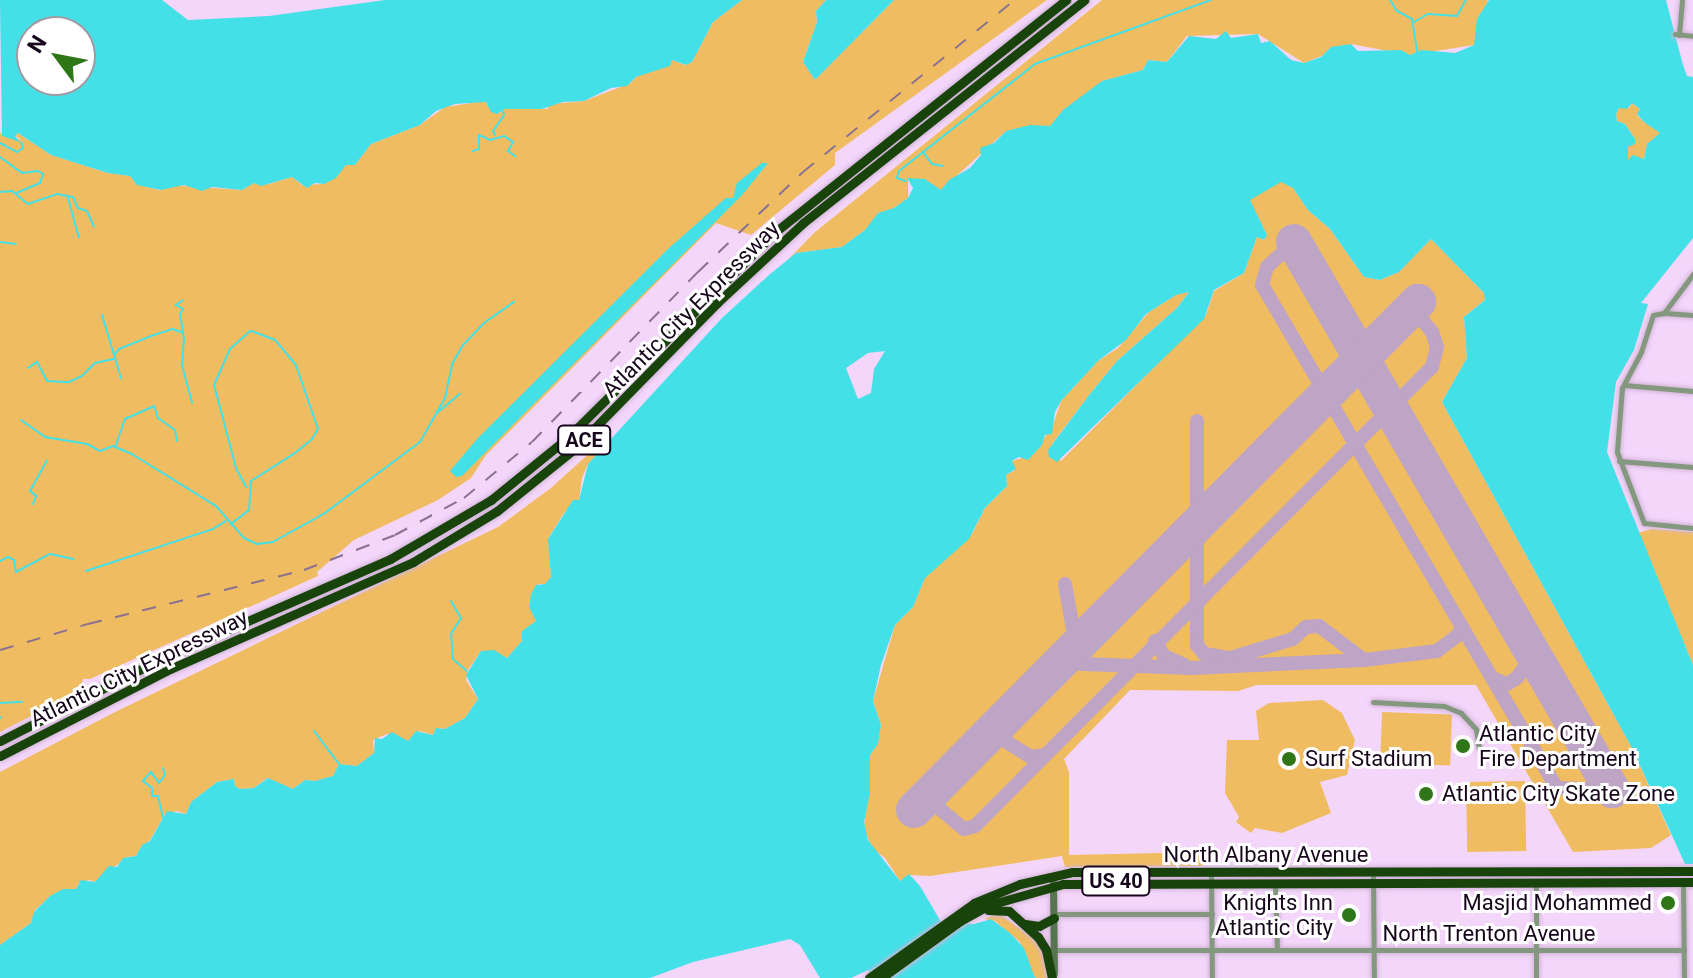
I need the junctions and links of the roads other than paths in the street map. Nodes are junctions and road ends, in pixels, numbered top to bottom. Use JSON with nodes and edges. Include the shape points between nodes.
{"nodes":[{"id":1,"x":1066,"y":0,"type":"edge"},
{"id":2,"x":1084,"y":0,"type":"edge"},
{"id":3,"x":1682,"y":0,"type":"edge"},
{"id":4,"x":1693,"y":36,"type":"edge"},
{"id":5,"x":1693,"y":274,"type":"edge"},
{"id":6,"x":1664,"y":313,"type":"junction"},
{"id":7,"x":1693,"y":315,"type":"edge"},
{"id":8,"x":1624,"y":385,"type":"junction"},
{"id":9,"x":1693,"y":391,"type":"edge"},
{"id":10,"x":1619,"y":461,"type":"junction"},
{"id":11,"x":1693,"y":467,"type":"edge"},
{"id":12,"x":1693,"y":528,"type":"edge"},
{"id":13,"x":1373,"y":702,"type":"dead end"},
{"id":14,"x":0,"y":741,"type":"edge"},
{"id":15,"x":1479,"y":748,"type":"dead end"},
{"id":16,"x":0,"y":756,"type":"edge"},
{"id":17,"x":1680,"y":871,"type":"junction"},
{"id":18,"x":1693,"y":871,"type":"edge"},
{"id":19,"x":1212,"y":877,"type":"junction"},
{"id":20,"x":1373,"y":877,"type":"junction"},
{"id":21,"x":1536,"y":877,"type":"junction"},
{"id":22,"x":1053,"y":880,"type":"junction"},
{"id":23,"x":1275,"y":882,"type":"junction"},
{"id":24,"x":1688,"y":882,"type":"edge"},
{"id":25,"x":1212,"y":914,"type":"junction"},
{"id":26,"x":1054,"y":916,"type":"junction"},
{"id":27,"x":962,"y":917,"type":"junction"},
{"id":28,"x":1025,"y":924,"type":"junction"},
{"id":29,"x":1054,"y":950,"type":"junction"},
{"id":30,"x":1212,"y":950,"type":"junction"},
{"id":31,"x":1277,"y":950,"type":"junction"},
{"id":32,"x":1374,"y":950,"type":"junction"},
{"id":33,"x":1536,"y":950,"type":"junction"},
{"id":34,"x":1684,"y":950,"type":"junction"},
{"id":35,"x":869,"y":978,"type":"edge"},
{"id":36,"x":881,"y":978,"type":"edge"},
{"id":37,"x":1053,"y":978,"type":"edge"},
{"id":38,"x":1212,"y":978,"type":"edge"},
{"id":39,"x":1374,"y":978,"type":"edge"},
{"id":40,"x":1536,"y":978,"type":"edge"},
{"id":41,"x":1684,"y":978,"type":"edge"}],
"edges":[{"from":1,"to":14,"type":"highway","name":"Atlantic City Expressway","number":"ACE","via":[[774,233],[566,439],[491,500],[399,555],[167,656]]},
{"from":2,"to":16,"type":"highway","name":"Atlantic City Expressway","number":"ACE","via":[[803,223],[581,444],[505,506],[413,562],[172,668]]},
{"from":3,"to":4,"type":"street","via":[[1677,34]]},
{"from":5,"to":6,"type":"street"},
{"from":6,"to":7,"type":"street"},
{"from":6,"to":8,"type":"street","via":[[1653,315]]},
{"from":8,"to":9,"type":"street"},
{"from":8,"to":10,"type":"street"},
{"from":10,"to":11,"type":"street"},
{"from":10,"to":12,"type":"street","via":[[1647,524]]},
{"from":13,"to":15,"type":"street","via":[[1444,706],[1461,713],[1476,729]]},
{"from":17,"to":18,"type":"highway","name":"North Albany Avenue","number":"US 40"},
{"from":17,"to":21,"type":"highway","name":"North Albany Avenue","number":"US 40"},
{"from":17,"to":24,"type":"street"},
{"from":19,"to":20,"type":"highway","name":"North Albany Avenue","number":"US 40"},
{"from":19,"to":22,"type":"highway","name":"North Albany Avenue","number":"US 40"},
{"from":19,"to":23,"type":"highway","name":"North Albany Avenue","number":"US 40"},
{"from":19,"to":25,"type":"street"},
{"from":20,"to":21,"type":"highway","name":"North Albany Avenue","number":"US 40"},
{"from":20,"to":23,"type":"highway","name":"North Albany Avenue","number":"US 40"},
{"from":20,"to":32,"type":"street"},
{"from":21,"to":24,"type":"highway","name":"North Albany Avenue","number":"US 40"},
{"from":21,"to":33,"type":"street"},
{"from":22,"to":26,"type":"main road"},
{"from":22,"to":27,"type":"highway","name":"North Albany Avenue","number":"US 40","via":[[1000,891]]},
{"from":23,"to":31,"type":"street"},
{"from":24,"to":34,"type":"street"},
{"from":25,"to":26,"type":"street"},
{"from":25,"to":30,"type":"street"},
{"from":26,"to":28,"type":"highway","via":[[1039,926]]},
{"from":26,"to":29,"type":"main road"},
{"from":27,"to":28,"type":"highway","via":[[1003,908]]},
{"from":27,"to":35,"type":"highway","name":"North Albany Avenue","number":"US 40"},
{"from":27,"to":36,"type":"highway","name":"North Albany Avenue","number":"US 40"},
{"from":28,"to":37,"type":"highway","via":[[1043,943]]},
{"from":29,"to":30,"type":"street","name":"North Trenton Avenue"},
{"from":29,"to":37,"type":"main road"},
{"from":30,"to":31,"type":"street","name":"North Trenton Avenue"},
{"from":30,"to":38,"type":"street"},
{"from":31,"to":32,"type":"street","name":"North Trenton Avenue"},
{"from":32,"to":33,"type":"street","name":"North Trenton Avenue"},
{"from":32,"to":39,"type":"street"},
{"from":33,"to":34,"type":"street","name":"North Trenton Avenue"},
{"from":33,"to":40,"type":"street"},
{"from":34,"to":41,"type":"street"}]}
